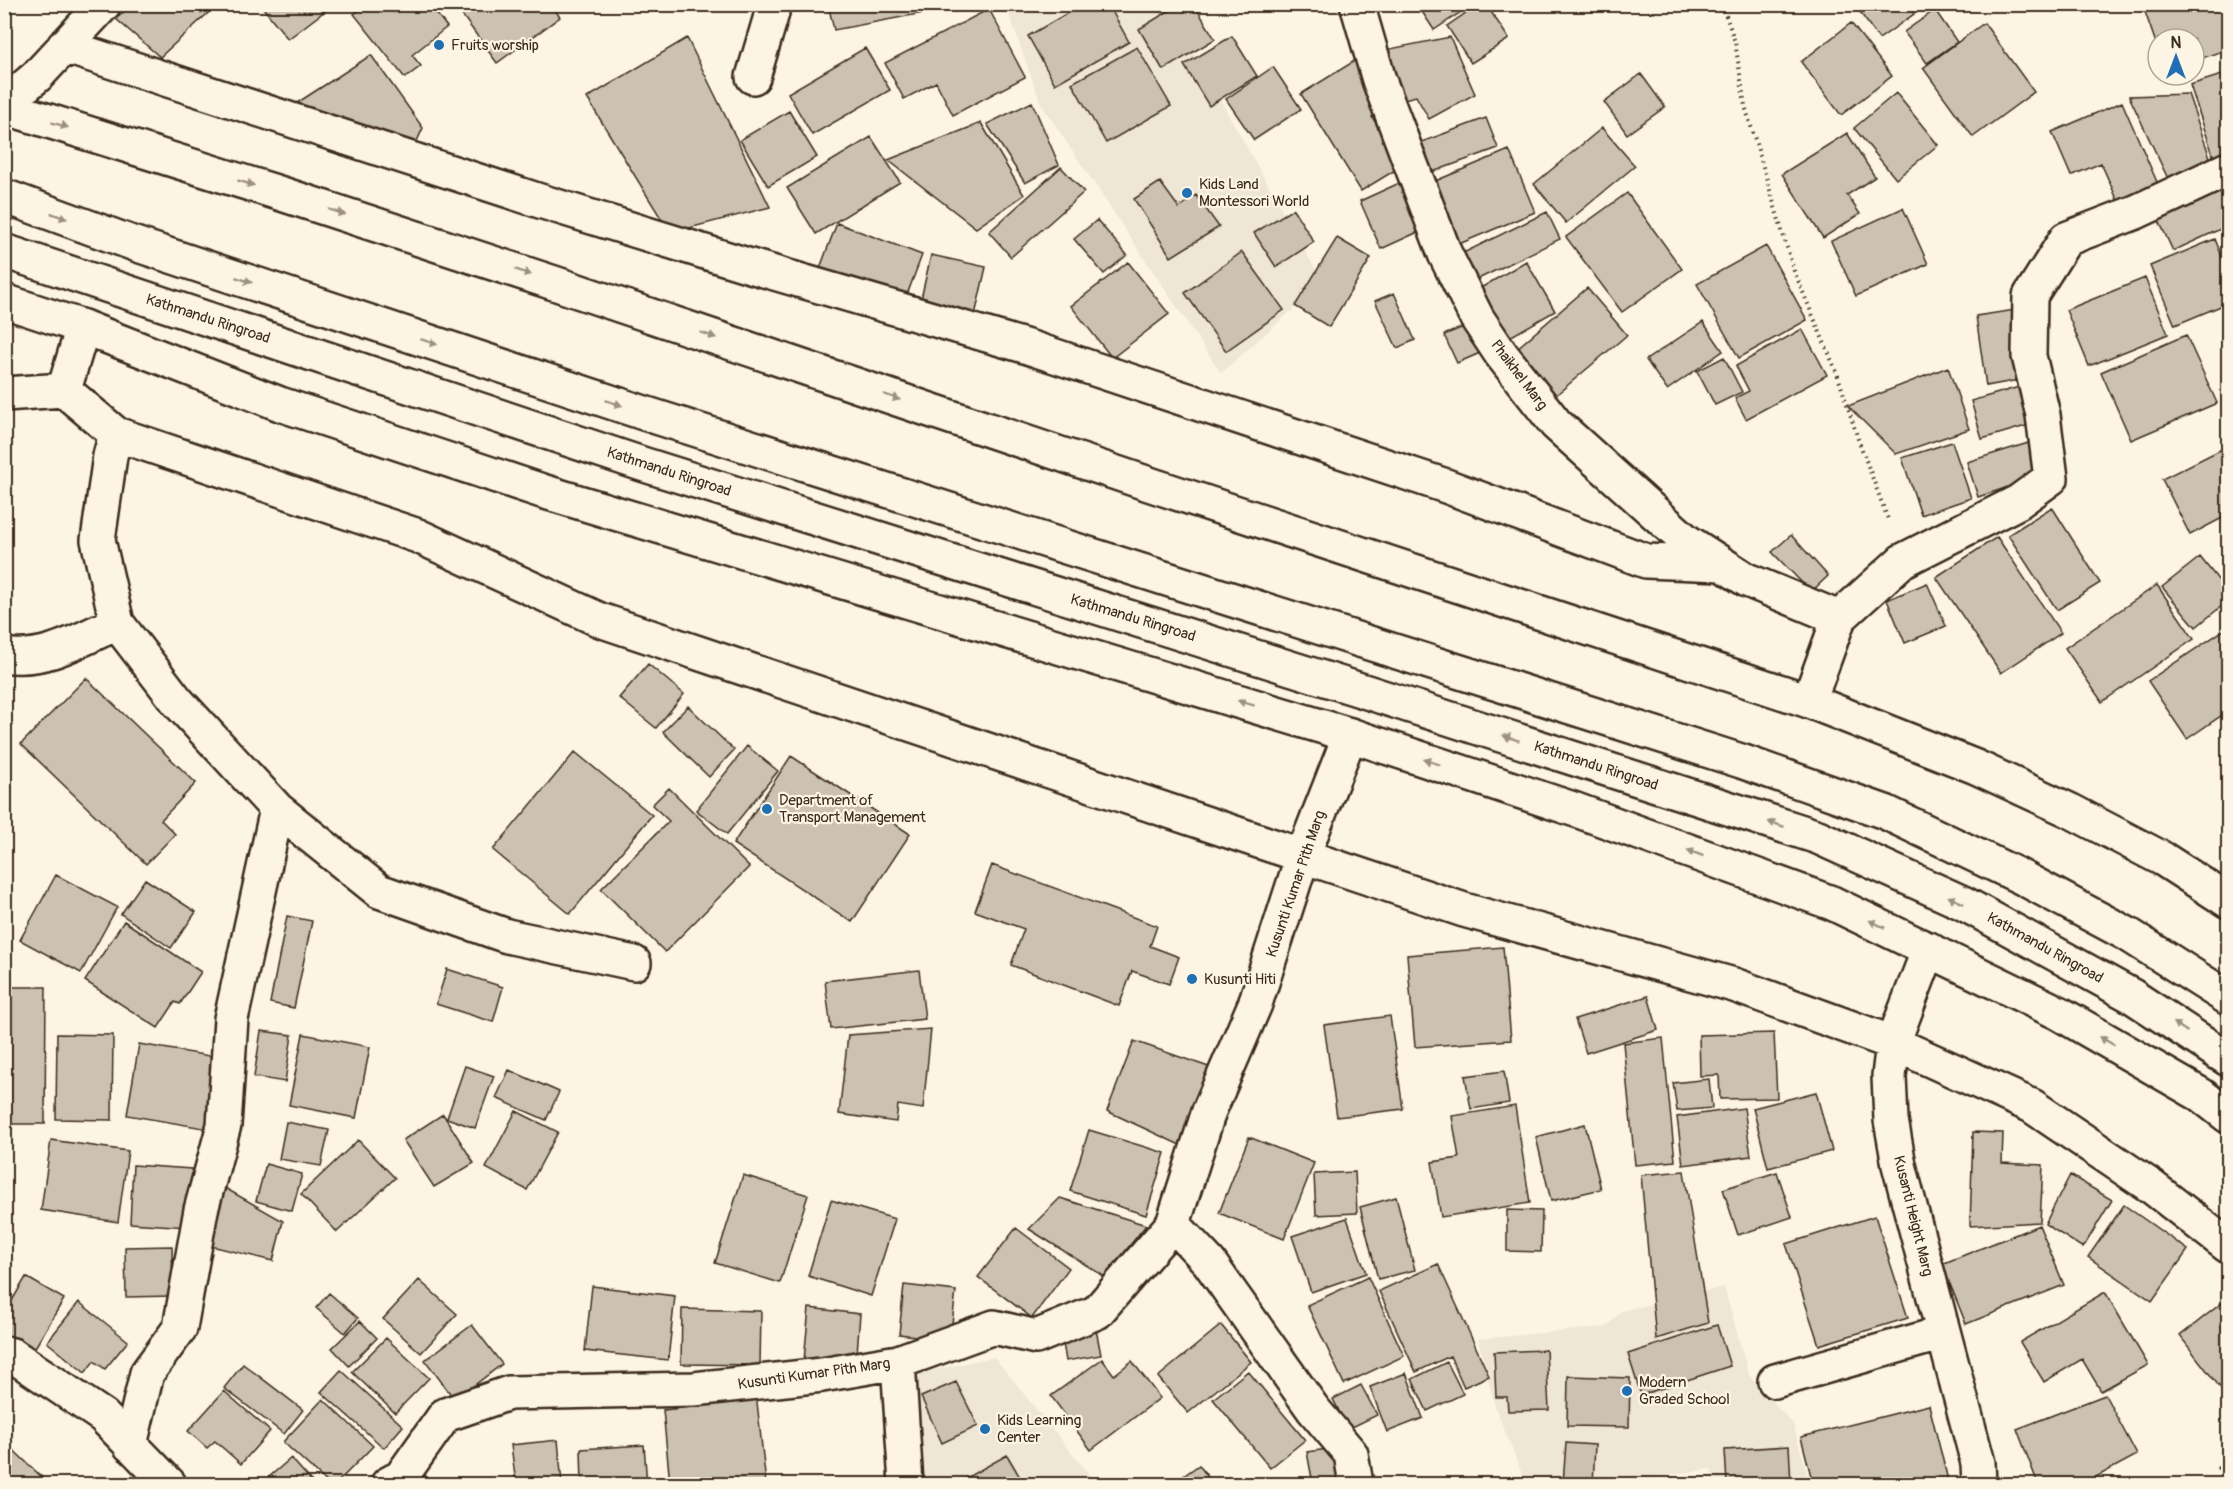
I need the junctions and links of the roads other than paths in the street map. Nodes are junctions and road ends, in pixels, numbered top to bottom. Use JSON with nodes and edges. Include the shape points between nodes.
{"nodes":[{"id":1,"x":104,"y":4,"type":"edge"},
{"id":2,"x":772,"y":4,"type":"edge"},
{"id":3,"x":1357,"y":4,"type":"edge"},
{"id":4,"x":64,"y":46,"type":"junction"},
{"id":5,"x":753,"y":77,"type":"dead end"},
{"id":6,"x":4,"y":105,"type":"edge"},
{"id":7,"x":2229,"y":169,"type":"edge"},
{"id":8,"x":4,"y":196,"type":"edge"},
{"id":9,"x":4,"y":251,"type":"edge"},
{"id":10,"x":4,"y":301,"type":"edge"},
{"id":11,"x":83,"y":327,"type":"junction"},
{"id":12,"x":64,"y":390,"type":"junction"},
{"id":13,"x":4,"y":394,"type":"edge"},
{"id":14,"x":116,"y":434,"type":"junction"},
{"id":15,"x":1721,"y":564,"type":"junction"},
{"id":16,"x":1839,"y":618,"type":"junction"},
{"id":17,"x":117,"y":623,"type":"junction"},
{"id":18,"x":4,"y":655,"type":"edge"},
{"id":19,"x":1809,"y":700,"type":"junction"},
{"id":20,"x":1350,"y":735,"type":"junction"},
{"id":21,"x":277,"y":809,"type":"junction"},
{"id":22,"x":1303,"y":855,"type":"junction"},
{"id":23,"x":2229,"y":901,"type":"edge"},
{"id":24,"x":1929,"y":949,"type":"junction"},
{"id":25,"x":634,"y":963,"type":"dead end"},
{"id":26,"x":2229,"y":998,"type":"edge"},
{"id":27,"x":1893,"y":1043,"type":"junction"},
{"id":28,"x":2229,"y":1059,"type":"edge"},
{"id":29,"x":2229,"y":1116,"type":"edge"},
{"id":30,"x":1173,"y":1224,"type":"junction"},
{"id":31,"x":2229,"y":1246,"type":"edge"},
{"id":32,"x":1943,"y":1333,"type":"junction"},
{"id":33,"x":4,"y":1353,"type":"edge"},
{"id":34,"x":898,"y":1362,"type":"junction"},
{"id":35,"x":1775,"y":1381,"type":"dead end"},
{"id":36,"x":130,"y":1445,"type":"junction"},
{"id":37,"x":169,"y":1485,"type":"edge"},
{"id":38,"x":388,"y":1485,"type":"edge"},
{"id":39,"x":906,"y":1485,"type":"edge"},
{"id":40,"x":1356,"y":1485,"type":"edge"},
{"id":41,"x":1979,"y":1485,"type":"edge"}],
"edges":[{"from":1,"to":4,"type":"main road"},
{"from":2,"to":5,"type":"main road"},
{"from":3,"to":15,"type":"main road","name":"Phaikhel Marg","via":[[1379,80],[1445,254],[1477,318],[1556,424],[1685,540]]},
{"from":4,"to":6,"type":"main road"},
{"from":4,"to":15,"type":"main road","via":[[551,204],[1028,347],[1446,486],[1646,561]]},
{"from":6,"to":19,"type":"main road","one_way":true,"via":[[546,280],[1149,484]]},
{"from":7,"to":16,"type":"main road","via":[[2066,239],[2030,296],[2029,356],[2043,415],[2051,478],[2018,502],[1902,561]]},
{"from":8,"to":26,"type":"main road","one_way":true,"via":[[135,244],[647,414],[1741,761],[1885,812],[2019,876],[2129,935]]},
{"from":28,"to":9,"type":"main road","name":"Kathmandu Ringroad","one_way":true,"via":[[2132,996],[1963,903],[1818,837],[642,464]]},
{"from":10,"to":11,"type":"main road"},
{"from":11,"to":12,"type":"main road"},
{"from":20,"to":11,"type":"main road","one_way":true,"via":[[542,490],[280,404]]},
{"from":12,"to":13,"type":"main road"},
{"from":12,"to":14,"type":"main road"},
{"from":14,"to":17,"type":"main road","via":[[98,540]]},
{"from":14,"to":22,"type":"main road","via":[[418,536],[600,620]]},
{"from":15,"to":16,"type":"main road","name":"Phaikhel Marg","via":[[1747,580]]},
{"from":16,"to":19,"type":"main road"},
{"from":17,"to":18,"type":"main road","via":[[47,654]]},
{"from":17,"to":21,"type":"main road","via":[[177,700]]},
{"from":19,"to":23,"type":"main road","via":[[2071,811],[2163,859]]},
{"from":20,"to":22,"type":"main road","name":"Kusunti Kumar Pith Marg"},
{"from":24,"to":20,"type":"main road","one_way":true,"via":[[1832,903],[1576,810]]},
{"from":21,"to":25,"type":"main road","via":[[379,891],[507,936]]},
{"from":21,"to":36,"type":"main road","via":[[231,1018],[224,1125],[201,1210],[180,1328],[147,1373]]},
{"from":22,"to":27,"type":"main road","via":[[1464,910],[1734,985]]},
{"from":22,"to":30,"type":"main road","name":"Kusunti Kumar Pith Marg","via":[[1255,1004],[1209,1111]]},
{"from":24,"to":27,"type":"main road","name":"Kusanti Height Marg"},
{"from":29,"to":24,"type":"main road","one_way":true,"via":[[2201,1095],[2059,1013]]},
{"from":27,"to":31,"type":"main road","via":[[2032,1106],[2152,1187]]},
{"from":27,"to":32,"type":"main road","name":"Kusanti Height Marg","via":[[1889,1076],[1891,1120]]},
{"from":30,"to":34,"type":"main road","name":"Kusunti Kumar Pith Marg","via":[[1097,1311],[1036,1337],[994,1328]]},
{"from":30,"to":40,"type":"main road","via":[[1209,1262],[1313,1409],[1351,1454]]},
{"from":32,"to":35,"type":"main road"},
{"from":32,"to":41,"type":"main road","name":"Kusanti Height Marg","via":[[1978,1463]]},
{"from":33,"to":36,"type":"main road","via":[[103,1416]]},
{"from":34,"to":38,"type":"main road","name":"Kusunti Kumar Pith Marg","via":[[694,1389],[509,1393],[445,1415],[401,1477]]},
{"from":34,"to":39,"type":"main road"},
{"from":36,"to":37,"type":"main road"}]}
